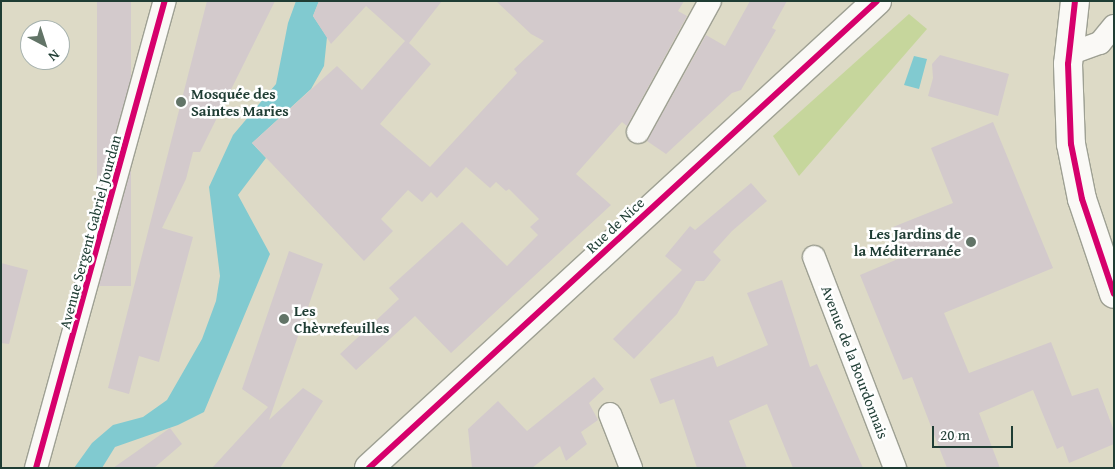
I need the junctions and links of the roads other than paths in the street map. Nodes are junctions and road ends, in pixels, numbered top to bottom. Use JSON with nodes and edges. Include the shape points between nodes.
{"nodes":[{"id":1,"x":165,"y":1,"type":"edge"},
{"id":2,"x":710,"y":1,"type":"edge"},
{"id":3,"x":1075,"y":1,"type":"edge"},
{"id":4,"x":866,"y":5,"type":"edge"},
{"id":5,"x":1114,"y":26,"type":"edge"},
{"id":6,"x":1069,"y":54,"type":"junction"},
{"id":7,"x":638,"y":132,"type":"dead end"},
{"id":8,"x":814,"y":257,"type":"dead end"},
{"id":9,"x":1114,"y":294,"type":"edge"},
{"id":10,"x":610,"y":414,"type":"dead end"},
{"id":11,"x":36,"y":468,"type":"edge"},
{"id":12,"x":369,"y":468,"type":"edge"},
{"id":13,"x":631,"y":468,"type":"edge"},
{"id":14,"x":895,"y":468,"type":"edge"}],
"edges":[{"from":1,"to":11,"type":"street","name":"Avenue Sergent Gabriel Jourdan"},
{"from":2,"to":7,"type":"street"},
{"from":3,"to":6,"type":"street"},
{"from":4,"to":12,"type":"street","name":"Rue de Nice"},
{"from":5,"to":6,"type":"street","via":[[1100,43]]},
{"from":6,"to":9,"type":"street","via":[[1071,144],[1082,199]]},
{"from":8,"to":14,"type":"street","name":"Avenue de la Bourdonnais"},
{"from":10,"to":13,"type":"street"}]}
